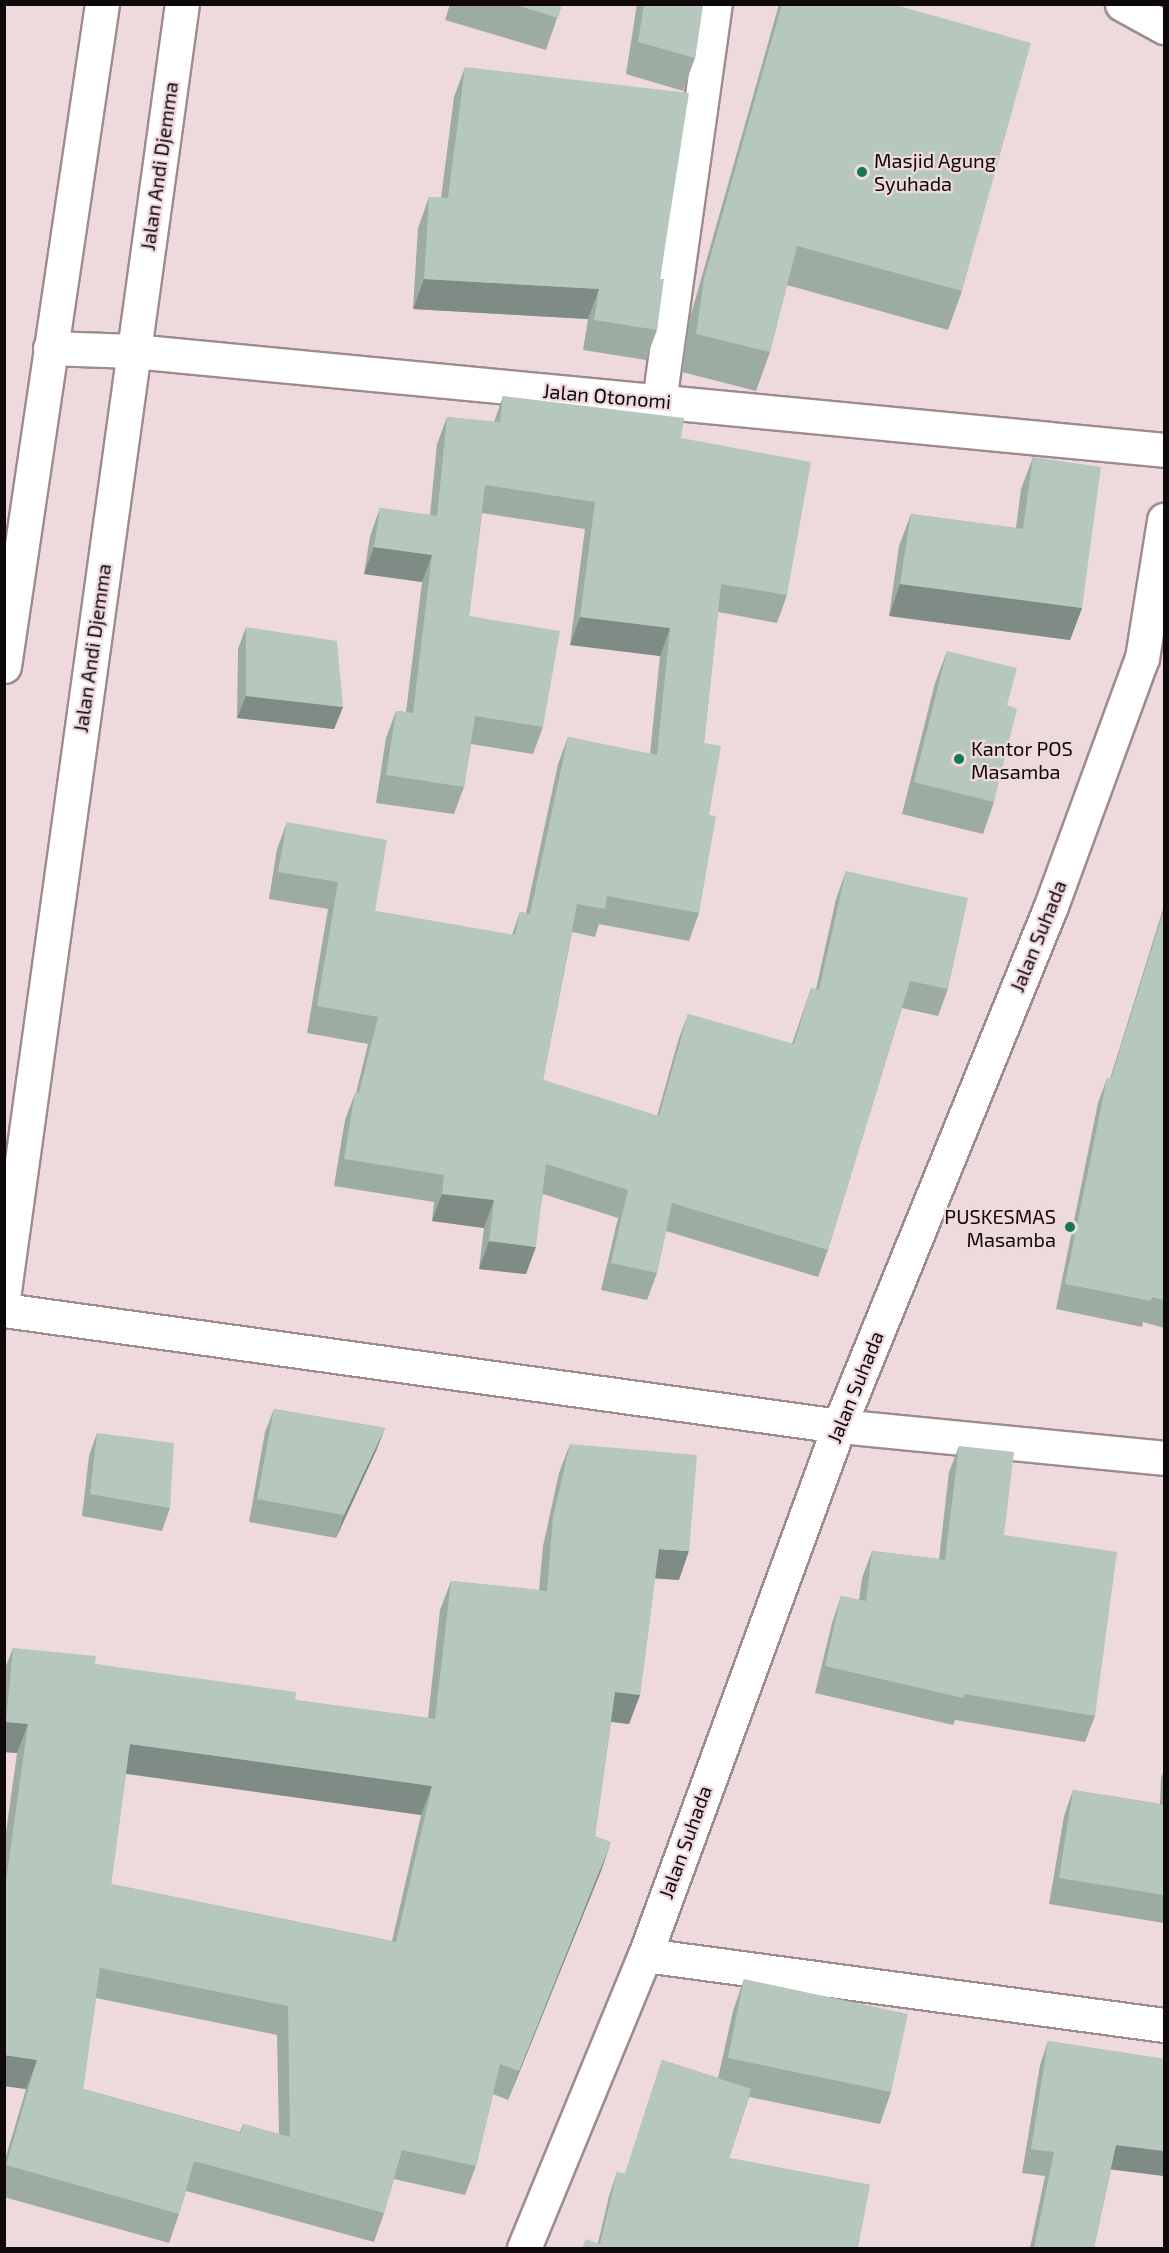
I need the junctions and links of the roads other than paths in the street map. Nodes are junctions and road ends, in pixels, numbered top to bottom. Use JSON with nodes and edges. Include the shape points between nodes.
{"nodes":[{"id":1,"x":102,"y":4,"type":"edge"},
{"id":2,"x":182,"y":4,"type":"edge"},
{"id":3,"x":715,"y":4,"type":"edge"},
{"id":4,"x":1122,"y":4,"type":"edge"},
{"id":5,"x":1164,"y":27,"type":"edge"},
{"id":6,"x":50,"y":348,"type":"junction"},
{"id":7,"x":133,"y":351,"type":"junction"},
{"id":8,"x":659,"y":401,"type":"junction"},
{"id":9,"x":1164,"y":450,"type":"edge"},
{"id":10,"x":1164,"y":520,"type":"edge"},
{"id":11,"x":1162,"y":555,"type":"edge"},
{"id":12,"x":4,"y":666,"type":"edge"},
{"id":13,"x":4,"y":1291,"type":"edge"},
{"id":14,"x":4,"y":1310,"type":"edge"},
{"id":15,"x":839,"y":1426,"type":"junction"},
{"id":16,"x":1164,"y":1458,"type":"edge"},
{"id":17,"x":645,"y":1955,"type":"junction"},
{"id":18,"x":1164,"y":2025,"type":"edge"},
{"id":19,"x":524,"y":2248,"type":"edge"}],
"edges":[{"from":1,"to":6,"type":"main road"},
{"from":2,"to":7,"type":"main road","name":"Jalan Andi Djemma"},
{"from":3,"to":8,"type":"main road"},
{"from":4,"to":5,"type":"main road"},
{"from":6,"to":7,"type":"main road","name":"Jalan Otonomi"},
{"from":6,"to":12,"type":"main road"},
{"from":7,"to":8,"type":"main road","name":"Jalan Otonomi"},
{"from":7,"to":13,"type":"main road","name":"Jalan Andi Djemma"},
{"from":8,"to":9,"type":"main road","name":"Jalan Otonomi"},
{"from":10,"to":11,"type":"main road","name":"Jalan Suhada"},
{"from":11,"to":15,"type":"main road","name":"Jalan Suhada","via":[[1143,658],[1051,906]]},
{"from":14,"to":15,"type":"main road"},
{"from":15,"to":16,"type":"main road"},
{"from":15,"to":17,"type":"main road","name":"Jalan Suhada"},
{"from":17,"to":18,"type":"main road"},
{"from":17,"to":19,"type":"main road","name":"Jalan Suhada"}]}
